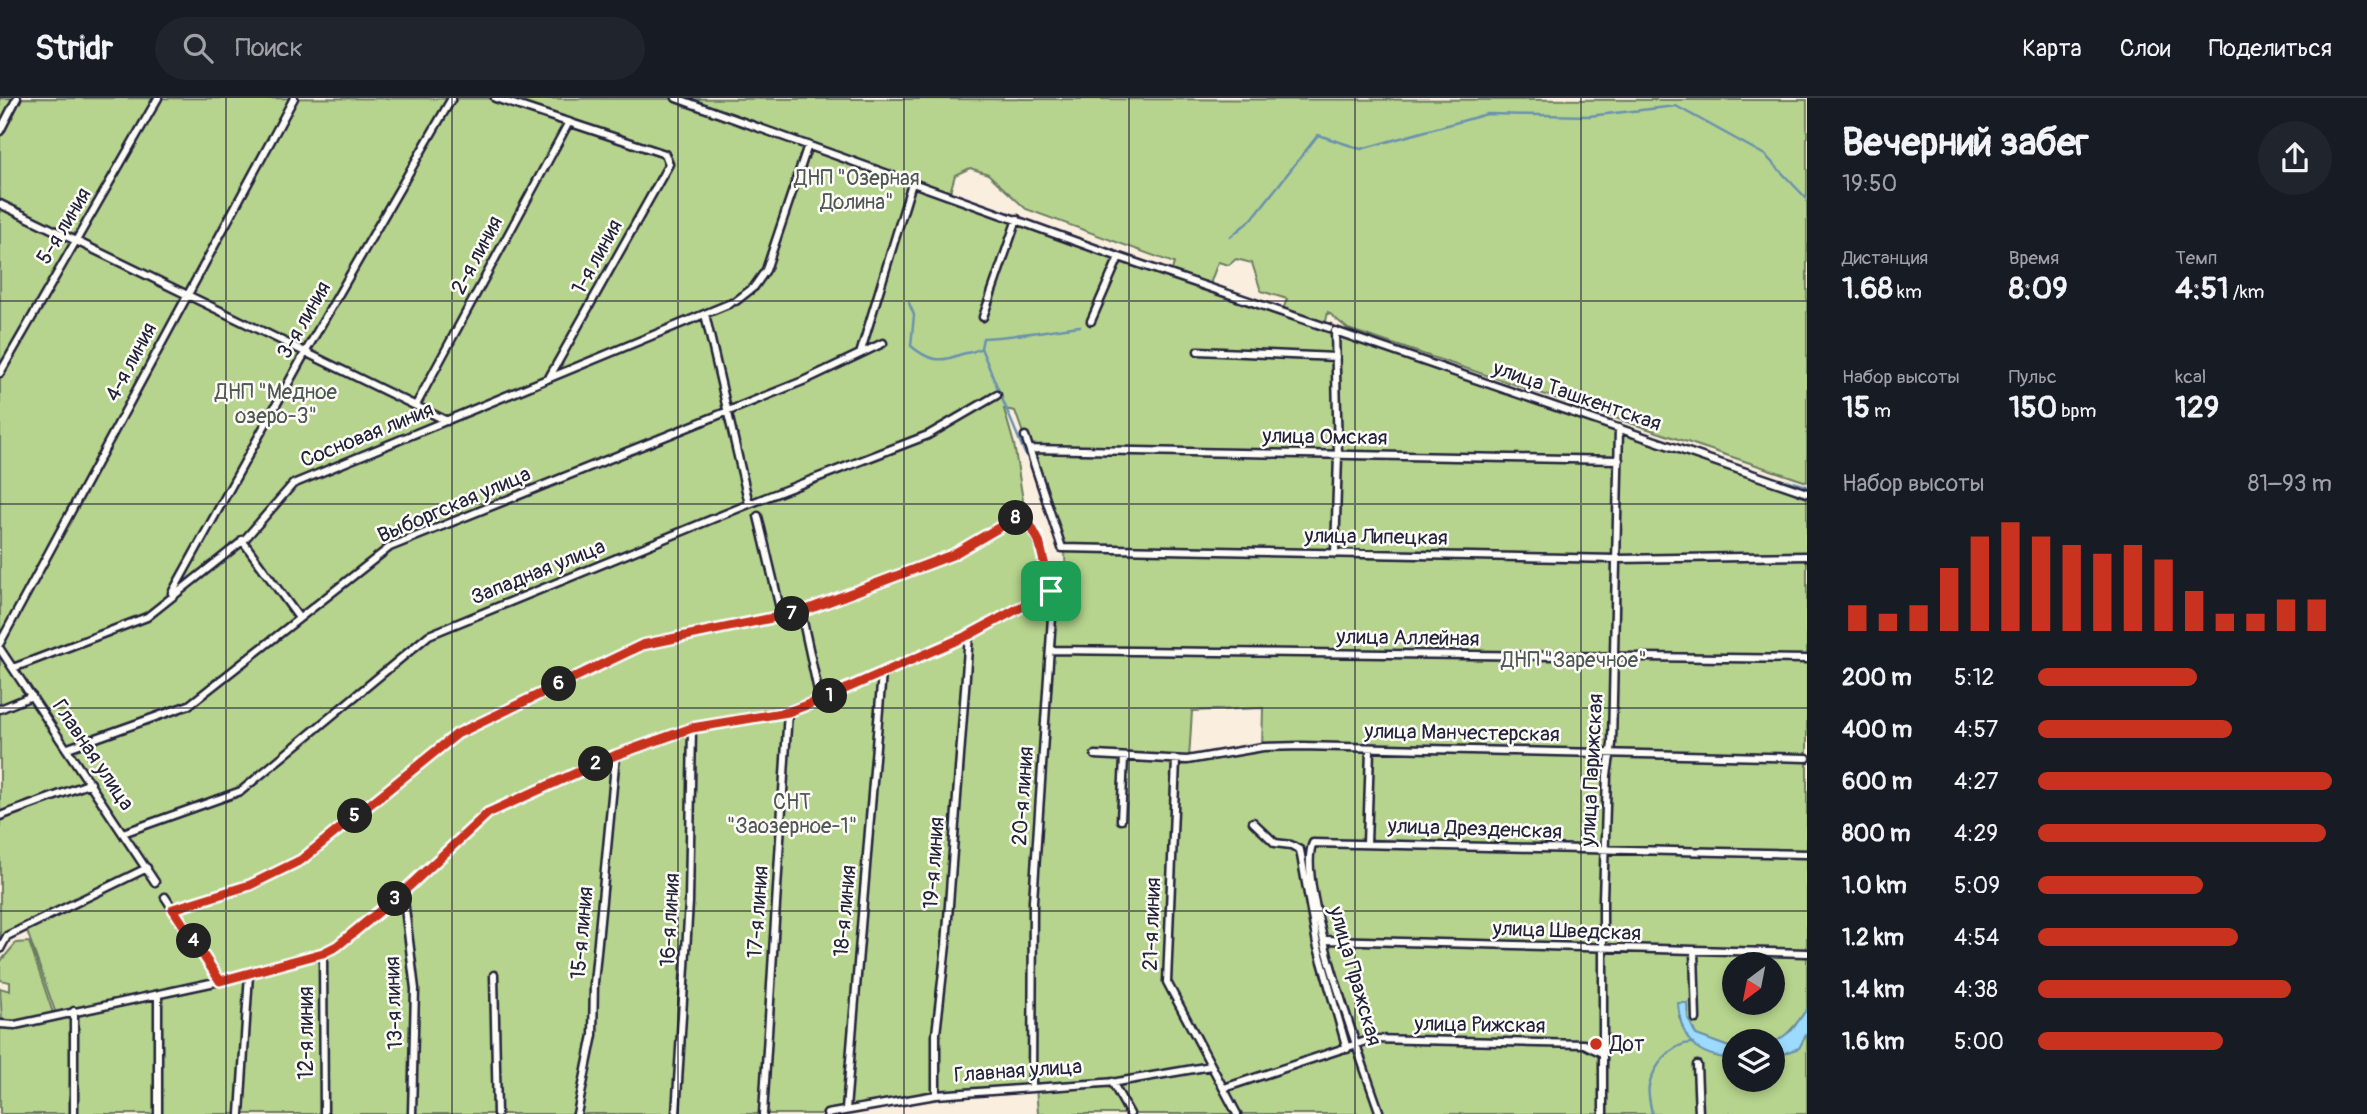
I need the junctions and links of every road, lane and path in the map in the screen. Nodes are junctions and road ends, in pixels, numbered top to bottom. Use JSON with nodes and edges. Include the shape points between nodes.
{"nodes":[{"id":1,"x":18,"y":98,"type":"edge"},
{"id":2,"x":158,"y":98,"type":"edge"},
{"id":3,"x":294,"y":98,"type":"edge"},
{"id":4,"x":452,"y":98,"type":"edge"},
{"id":5,"x":495,"y":98,"type":"edge"},
{"id":6,"x":676,"y":98,"type":"edge"},
{"id":7,"x":569,"y":122,"type":"junction"},
{"id":8,"x":0,"y":131,"type":"edge"},
{"id":9,"x":808,"y":145,"type":"junction"},
{"id":10,"x":912,"y":183,"type":"junction"},
{"id":11,"x":0,"y":204,"type":"edge"},
{"id":12,"x":1017,"y":219,"type":"junction"},
{"id":13,"x":74,"y":240,"type":"junction"},
{"id":14,"x":1119,"y":257,"type":"junction"},
{"id":15,"x":187,"y":293,"type":"junction"},
{"id":16,"x":705,"y":314,"type":"junction"},
{"id":17,"x":983,"y":317,"type":"dead end"},
{"id":18,"x":1091,"y":321,"type":"dead end"},
{"id":19,"x":1332,"y":329,"type":"junction"},
{"id":20,"x":883,"y":343,"type":"dead end"},
{"id":21,"x":306,"y":351,"type":"junction"},
{"id":22,"x":1198,"y":351,"type":"dead end"},
{"id":23,"x":860,"y":354,"type":"junction"},
{"id":24,"x":1336,"y":357,"type":"junction"},
{"id":25,"x":0,"y":373,"type":"edge"},
{"id":26,"x":550,"y":376,"type":"junction"},
{"id":27,"x":997,"y":395,"type":"dead end"},
{"id":28,"x":416,"y":404,"type":"junction"},
{"id":29,"x":729,"y":411,"type":"junction"},
{"id":30,"x":447,"y":421,"type":"junction"},
{"id":31,"x":1619,"y":428,"type":"junction"},
{"id":32,"x":1025,"y":436,"type":"dead end"},
{"id":33,"x":1030,"y":449,"type":"junction"},
{"id":34,"x":1338,"y":455,"type":"junction"},
{"id":35,"x":1619,"y":460,"type":"junction"},
{"id":36,"x":1807,"y":493,"type":"edge"},
{"id":37,"x":749,"y":504,"type":"junction"},
{"id":38,"x":758,"y":516,"type":"dead end"},
{"id":39,"x":242,"y":540,"type":"junction"},
{"id":40,"x":1335,"y":554,"type":"junction"},
{"id":41,"x":1807,"y":556,"type":"edge"},
{"id":42,"x":1617,"y":559,"type":"junction"},
{"id":43,"x":1051,"y":591,"type":"junction"},
{"id":44,"x":170,"y":598,"type":"junction"},
{"id":45,"x":801,"y":612,"type":"junction"},
{"id":46,"x":782,"y":617,"type":"junction"},
{"id":47,"x":299,"y":618,"type":"junction"},
{"id":48,"x":969,"y":635,"type":"junction"},
{"id":49,"x":0,"y":643,"type":"edge"},
{"id":50,"x":0,"y":649,"type":"edge"},
{"id":51,"x":1051,"y":650,"type":"junction"},
{"id":52,"x":1615,"y":658,"type":"junction"},
{"id":53,"x":1807,"y":659,"type":"edge"},
{"id":54,"x":13,"y":668,"type":"junction"},
{"id":55,"x":883,"y":673,"type":"junction"},
{"id":56,"x":32,"y":696,"type":"junction"},
{"id":57,"x":820,"y":700,"type":"junction"},
{"id":58,"x":0,"y":709,"type":"edge"},
{"id":59,"x":788,"y":712,"type":"junction"},
{"id":60,"x":692,"y":728,"type":"junction"},
{"id":61,"x":68,"y":748,"type":"junction"},
{"id":62,"x":1370,"y":750,"type":"junction"},
{"id":63,"x":1610,"y":752,"type":"junction"},
{"id":64,"x":616,"y":755,"type":"junction"},
{"id":65,"x":1095,"y":755,"type":"dead end"},
{"id":66,"x":1124,"y":758,"type":"junction"},
{"id":67,"x":1807,"y":758,"type":"edge"},
{"id":68,"x":1176,"y":760,"type":"junction"},
{"id":69,"x":91,"y":783,"type":"junction"},
{"id":70,"x":0,"y":816,"type":"edge"},
{"id":71,"x":1121,"y":820,"type":"dead end"},
{"id":72,"x":1253,"y":822,"type":"dead end"},
{"id":73,"x":123,"y":833,"type":"junction"},
{"id":74,"x":1367,"y":844,"type":"junction"},
{"id":75,"x":1311,"y":846,"type":"joint"},
{"id":76,"x":1605,"y":850,"type":"junction"},
{"id":77,"x":1807,"y":854,"type":"edge"},
{"id":78,"x":147,"y":868,"type":"junction"},
{"id":79,"x":155,"y":882,"type":"dead end"},
{"id":80,"x":403,"y":892,"type":"junction"},
{"id":81,"x":165,"y":897,"type":"dead end"},
{"id":82,"x":173,"y":909,"type":"junction"},
{"id":83,"x":3,"y":938,"type":"edge"},
{"id":84,"x":1326,"y":940,"type":"junction"},
{"id":85,"x":0,"y":949,"type":"edge"},
{"id":86,"x":1602,"y":950,"type":"junction"},
{"id":87,"x":1694,"y":951,"type":"junction"},
{"id":88,"x":323,"y":953,"type":"junction"},
{"id":89,"x":1807,"y":953,"type":"edge"},
{"id":90,"x":248,"y":974,"type":"junction"},
{"id":91,"x":494,"y":975,"type":"dead end"},
{"id":92,"x":220,"y":981,"type":"junction"},
{"id":93,"x":158,"y":995,"type":"junction"},
{"id":94,"x":74,"y":1011,"type":"junction"},
{"id":95,"x":1696,"y":1019,"type":"dead end"},
{"id":96,"x":0,"y":1024,"type":"edge"},
{"id":97,"x":1357,"y":1045,"type":"junction"},
{"id":98,"x":1347,"y":1049,"type":"junction"},
{"id":99,"x":1602,"y":1053,"type":"junction"},
{"id":100,"x":1697,"y":1065,"type":"dead end"},
{"id":101,"x":1211,"y":1066,"type":"junction"},
{"id":102,"x":1112,"y":1082,"type":"junction"},
{"id":103,"x":1032,"y":1086,"type":"junction"},
{"id":104,"x":1224,"y":1088,"type":"junction"},
{"id":105,"x":936,"y":1095,"type":"junction"},
{"id":106,"x":846,"y":1110,"type":"junction"},
{"id":107,"x":74,"y":1114,"type":"edge"},
{"id":108,"x":158,"y":1114,"type":"edge"},
{"id":109,"x":240,"y":1114,"type":"edge"},
{"id":110,"x":324,"y":1114,"type":"edge"},
{"id":111,"x":412,"y":1114,"type":"edge"},
{"id":112,"x":497,"y":1114,"type":"edge"},
{"id":113,"x":577,"y":1114,"type":"edge"},
{"id":114,"x":676,"y":1114,"type":"edge"},
{"id":115,"x":763,"y":1114,"type":"edge"},
{"id":116,"x":827,"y":1114,"type":"edge"},
{"id":117,"x":1130,"y":1114,"type":"edge"},
{"id":118,"x":1237,"y":1114,"type":"edge"},
{"id":119,"x":1380,"y":1114,"type":"edge"},
{"id":120,"x":1603,"y":1114,"type":"edge"},
{"id":121,"x":1699,"y":1114,"type":"edge"}],
"edges":[{"from":1,"to":8,"type":"street"},
{"from":2,"to":13,"type":"street","name":"5-я линия"},
{"from":3,"to":15,"type":"street","name":"4-я линия"},
{"from":4,"to":21,"type":"street","name":"3-я линия"},
{"from":5,"to":7,"type":"street"},
{"from":6,"to":9,"type":"street","name":"улица Ташкентская"},
{"from":7,"to":26,"type":"street","name":"1-я линия","via":[[665,154],[669,164]]},
{"from":7,"to":28,"type":"street","name":"2-я линия"},
{"from":9,"to":10,"type":"street","name":"улица Ташкентская"},
{"from":9,"to":16,"type":"street","name":"Сосновая линия","via":[[766,270],[754,287]]},
{"from":10,"to":12,"type":"street","name":"улица Ташкентская"},
{"from":10,"to":23,"type":"street"},
{"from":11,"to":13,"type":"street"},
{"from":12,"to":14,"type":"street","name":"улица Ташкентская"},
{"from":12,"to":17,"type":"street"},
{"from":13,"to":15,"type":"street"},
{"from":13,"to":25,"type":"street","name":"5-я линия"},
{"from":14,"to":18,"type":"street"},
{"from":14,"to":19,"type":"street","name":"улица Ташкентская"},
{"from":15,"to":21,"type":"street"},
{"from":15,"to":49,"type":"street","name":"4-я линия"},
{"from":16,"to":26,"type":"street","name":"Сосновая линия"},
{"from":16,"to":29,"type":"street"},
{"from":19,"to":24,"type":"street"},
{"from":19,"to":31,"type":"street","name":"улица Ташкентская"},
{"from":20,"to":23,"type":"street","name":"Выборгская улица"},
{"from":21,"to":28,"type":"street"},
{"from":21,"to":44,"type":"street","name":"3-я линия"},
{"from":22,"to":24,"type":"street"},
{"from":23,"to":29,"type":"street","name":"Выборгская улица"},
{"from":24,"to":34,"type":"street"},
{"from":26,"to":30,"type":"street","name":"Сосновая линия"},
{"from":27,"to":37,"type":"street","name":"Западная улица","via":[[928,435]]},
{"from":28,"to":30,"type":"street"},
{"from":29,"to":37,"type":"street"},
{"from":29,"to":47,"type":"street","name":"Выборгская улица","via":[[390,547]]},
{"from":30,"to":39,"type":"street","name":"Сосновая линия","via":[[293,484]]},
{"from":31,"to":35,"type":"street","name":"улица Парижская"},
{"from":31,"to":36,"type":"street","name":"улица Ташкентская"},
{"from":32,"to":33,"type":"street","name":"улица Липецкая"},
{"from":33,"to":34,"type":"street","name":"улица Омская"},
{"from":33,"to":40,"type":"street","name":"улица Липецкая","via":[[1062,548]]},
{"from":34,"to":35,"type":"street","name":"улица Омская"},
{"from":34,"to":40,"type":"street"},
{"from":35,"to":42,"type":"street","name":"улица Парижская"},
{"from":37,"to":73,"type":"street","name":"Западная улица","via":[[429,635],[241,791]]},
{"from":38,"to":46,"type":"street"},
{"from":39,"to":44,"type":"street","name":"Сосновая линия"},
{"from":39,"to":47,"type":"street"},
{"from":40,"to":42,"type":"street","name":"улица Липецкая"},
{"from":41,"to":42,"type":"street","name":"улица Липецкая"},
{"from":42,"to":52,"type":"street","name":"улица Парижская"},
{"from":43,"to":45,"type":"street","name":"20-я линия","via":[[1039,541],[1024,513],[952,555]]},
{"from":43,"to":48,"type":"street"},
{"from":43,"to":51,"type":"street","name":"20-я линия"},
{"from":44,"to":54,"type":"street","name":"Сосновая линия","via":[[147,617]]},
{"from":45,"to":46,"type":"street"},
{"from":45,"to":57,"type":"street"},
{"from":46,"to":82,"type":"street","via":[[642,645],[457,734],[301,860],[250,885]]},
{"from":47,"to":61,"type":"street","name":"Выборгская улица","via":[[189,705]]},
{"from":48,"to":55,"type":"street"},
{"from":48,"to":105,"type":"street","name":"19-я линия","via":[[936,1034]]},
{"from":50,"to":54,"type":"street","name":"Главная улица"},
{"from":51,"to":52,"type":"street","name":"улица Аллейная"},
{"from":51,"to":103,"type":"street","name":"20-я линия","via":[[1033,901]]},
{"from":52,"to":53,"type":"street","name":"улица Аллейная"},
{"from":52,"to":63,"type":"street","name":"улица Парижская"},
{"from":54,"to":56,"type":"street","name":"Главная улица"},
{"from":55,"to":57,"type":"street"},
{"from":55,"to":106,"type":"street","name":"18-я линия"},
{"from":56,"to":58,"type":"street"},
{"from":56,"to":61,"type":"street","name":"Главная улица"},
{"from":57,"to":59,"type":"street"},
{"from":59,"to":60,"type":"street"},
{"from":59,"to":115,"type":"street","name":"17-я линия"},
{"from":60,"to":64,"type":"street"},
{"from":60,"to":114,"type":"street","name":"16-я линия","via":[[689,902]]},
{"from":61,"to":69,"type":"street","name":"Главная улица"},
{"from":62,"to":63,"type":"street","name":"улица Манчестерская"},
{"from":62,"to":68,"type":"street","name":"улица Манчестерская","via":[[1275,746]]},
{"from":62,"to":74,"type":"street"},
{"from":63,"to":67,"type":"street","name":"улица Манчестерская"},
{"from":63,"to":76,"type":"street","name":"улица Парижская"},
{"from":64,"to":80,"type":"street","via":[[488,813]]},
{"from":64,"to":113,"type":"street","name":"15-я линия","via":[[593,1035]]},
{"from":65,"to":66,"type":"street","name":"улица Манчестерская"},
{"from":66,"to":68,"type":"street","name":"улица Манчестерская"},
{"from":66,"to":71,"type":"street"},
{"from":68,"to":101,"type":"street","name":"21-я линия","via":[[1167,982]]},
{"from":69,"to":70,"type":"street"},
{"from":69,"to":73,"type":"street","name":"Главная улица"},
{"from":72,"to":98,"type":"street","via":[[1275,843],[1300,850],[1317,944]]},
{"from":73,"to":78,"type":"street","name":"Главная улица"},
{"from":74,"to":75,"type":"street","name":"улица Дрезденская","via":[[1322,842]]},
{"from":74,"to":76,"type":"street","name":"улица Дрезденская"},
{"from":75,"to":84,"type":"street","name":"улица Пражская","via":[[1316,904]]},
{"from":76,"to":77,"type":"street","name":"улица Дрезденская"},
{"from":76,"to":86,"type":"street","name":"улица Парижская"},
{"from":78,"to":79,"type":"street","name":"Главная улица"},
{"from":78,"to":83,"type":"street"},
{"from":80,"to":88,"type":"street"},
{"from":80,"to":111,"type":"street","name":"13-я линия","via":[[415,989]]},
{"from":81,"to":82,"type":"street"},
{"from":82,"to":92,"type":"street"},
{"from":83,"to":85,"type":"street"},
{"from":84,"to":86,"type":"street","name":"улица Шведская"},
{"from":84,"to":97,"type":"street","name":"улица Пражская","via":[[1333,978]]},
{"from":86,"to":87,"type":"street","name":"улица Шведская"},
{"from":86,"to":99,"type":"street","name":"улица Парижская"},
{"from":87,"to":89,"type":"street","name":"улица Шведская"},
{"from":87,"to":95,"type":"street"},
{"from":88,"to":90,"type":"street"},
{"from":88,"to":110,"type":"street","name":"12-я линия"},
{"from":90,"to":92,"type":"street"},
{"from":90,"to":109,"type":"street"},
{"from":91,"to":112,"type":"street"},
{"from":92,"to":93,"type":"street"},
{"from":93,"to":94,"type":"street"},
{"from":93,"to":108,"type":"street"},
{"from":94,"to":96,"type":"street","via":[[15,1025]]},
{"from":94,"to":107,"type":"street"},
{"from":97,"to":98,"type":"street","name":"улица Рижская"},
{"from":97,"to":99,"type":"street","name":"улица Рижская","via":[[1372,1040],[1584,1044]]},
{"from":97,"to":119,"type":"street","name":"улица Пражская"},
{"from":98,"to":104,"type":"street","name":"улица Рижская"},
{"from":99,"to":120,"type":"street","name":"улица Парижская"},
{"from":100,"to":121,"type":"street"},
{"from":101,"to":102,"type":"street","name":"Главная улица"},
{"from":101,"to":104,"type":"street","name":"21-я линия"},
{"from":102,"to":103,"type":"street","name":"Главная улица"},
{"from":102,"to":117,"type":"street"},
{"from":103,"to":105,"type":"street","name":"Главная улица"},
{"from":104,"to":118,"type":"street","name":"21-я линия"},
{"from":105,"to":106,"type":"street","name":"Главная улица"},
{"from":106,"to":116,"type":"street","name":"Главная улица"}]}
